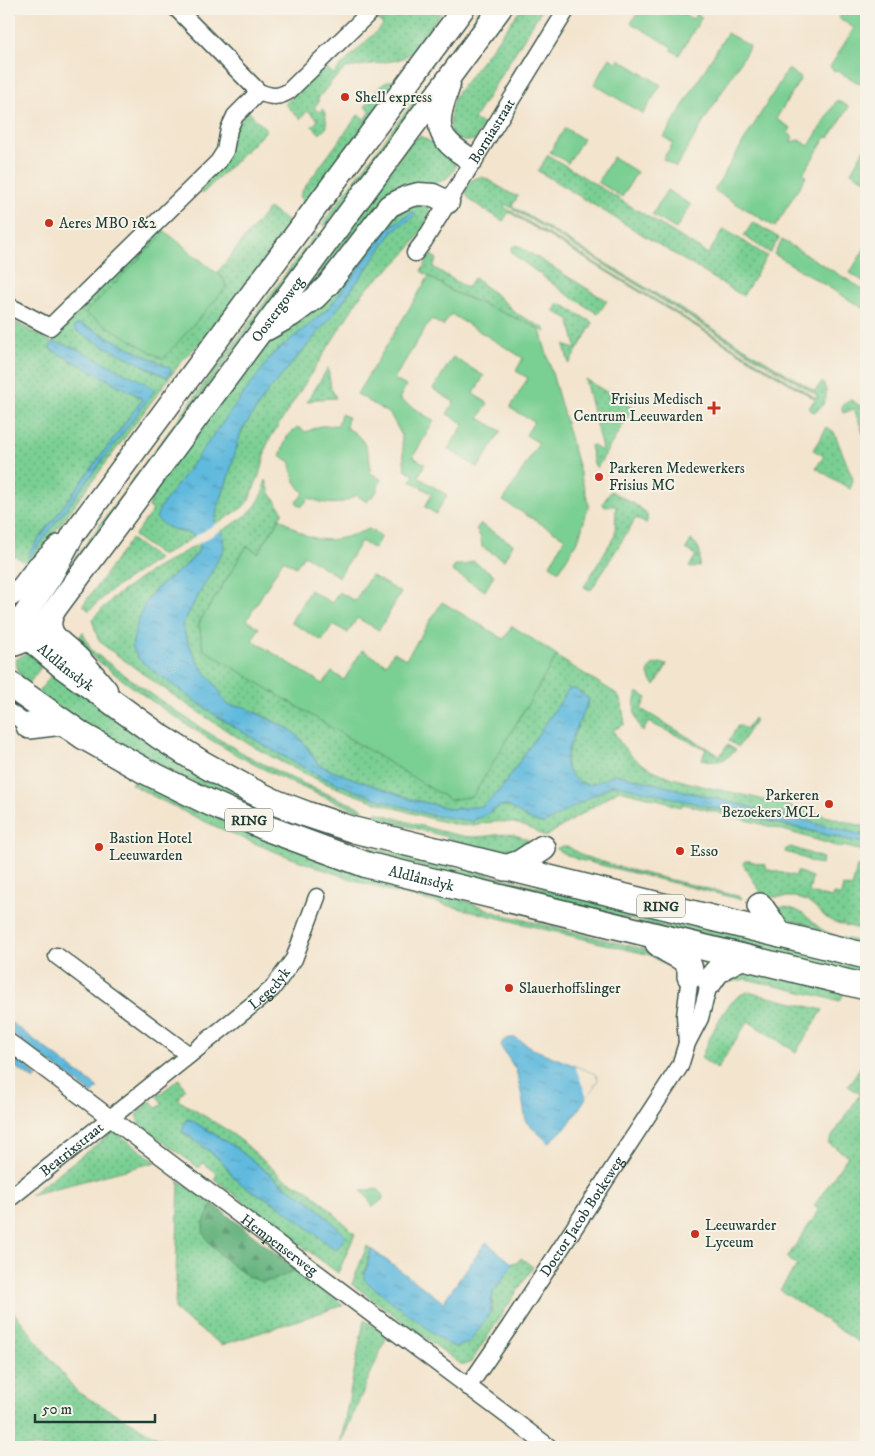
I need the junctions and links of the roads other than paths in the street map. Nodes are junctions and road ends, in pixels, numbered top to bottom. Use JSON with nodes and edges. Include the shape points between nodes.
{"nodes":[{"id":1,"x":177,"y":9,"type":"edge"},
{"id":2,"x":372,"y":9,"type":"edge"},
{"id":3,"x":462,"y":9,"type":"edge"},
{"id":4,"x":500,"y":9,"type":"edge"},
{"id":5,"x":567,"y":9,"type":"edge"},
{"id":6,"x":454,"y":70,"type":"junction"},
{"id":7,"x":259,"y":92,"type":"junction"},
{"id":8,"x":472,"y":160,"type":"junction"},
{"id":9,"x":448,"y":202,"type":"junction"},
{"id":10,"x":415,"y":253,"type":"dead end"},
{"id":11,"x":9,"y":306,"type":"edge"},
{"id":12,"x":260,"y":333,"type":"junction"},
{"id":13,"x":74,"y":533,"type":"junction"},
{"id":14,"x":9,"y":596,"type":"edge"},
{"id":15,"x":54,"y":611,"type":"junction"},
{"id":16,"x":14,"y":637,"type":"edge"},
{"id":17,"x":9,"y":671,"type":"edge"},
{"id":18,"x":13,"y":696,"type":"edge"},
{"id":19,"x":124,"y":711,"type":"junction"},
{"id":20,"x":62,"y":722,"type":"junction"},
{"id":21,"x":29,"y":726,"type":"joint"},
{"id":22,"x":543,"y":848,"type":"dead end"},
{"id":23,"x":505,"y":868,"type":"junction"},
{"id":24,"x":317,"y":897,"type":"dead end"},
{"id":25,"x":760,"y":906,"type":"dead end"},
{"id":26,"x":644,"y":934,"type":"junction"},
{"id":27,"x":780,"y":935,"type":"junction"},
{"id":28,"x":57,"y":956,"type":"dead end"},
{"id":29,"x":866,"y":956,"type":"edge"},
{"id":30,"x":742,"y":957,"type":"junction"},
{"id":31,"x":700,"y":979,"type":"junction"},
{"id":32,"x":866,"y":988,"type":"edge"},
{"id":33,"x":9,"y":1042,"type":"edge"},
{"id":34,"x":189,"y":1055,"type":"junction"},
{"id":35,"x":111,"y":1118,"type":"junction"},
{"id":36,"x":9,"y":1198,"type":"edge"},
{"id":37,"x":468,"y":1387,"type":"junction"},
{"id":38,"x":549,"y":1447,"type":"edge"}],
"edges":[{"from":1,"to":7,"type":"street"},
{"from":2,"to":7,"type":"street","via":[[289,91],[276,97]]},
{"from":3,"to":13,"type":"main road","name":"Oostergoweg"},
{"from":4,"to":6,"type":"main road","name":"Oostergoweg"},
{"from":5,"to":8,"type":"street","name":"Borniastraat"},
{"from":6,"to":8,"type":"main road","via":[[440,127],[448,144]]},
{"from":6,"to":12,"type":"main road","name":"Oostergoweg"},
{"from":7,"to":11,"type":"street","via":[[235,116],[225,151],[218,162],[50,327]]},
{"from":8,"to":9,"type":"street","name":"Borniastraat"},
{"from":9,"to":10,"type":"street","name":"Borniastraat"},
{"from":9,"to":12,"type":"main road","via":[[418,194],[389,206],[316,298]]},
{"from":12,"to":15,"type":"main road","name":"Oostergoweg"},
{"from":13,"to":14,"type":"main road","name":"Oostergoweg","via":[[38,566],[22,588]]},
{"from":13,"to":16,"type":"main road","name":"Oostergoweg"},
{"from":15,"to":16,"type":"main road","name":"Oostergoweg","via":[[44,624]]},
{"from":15,"to":19,"type":"main road","name":"Aldlânsdyk","via":[[50,623],[54,636]]},
{"from":16,"to":19,"type":"main road","name":"Aldlânsdyk","number":"RING","via":[[64,667]]},
{"from":17,"to":18,"type":"main road","via":[[14,684]]},
{"from":18,"to":20,"type":"main road","name":"Aldlânsdyk","number":"RING"},
{"from":18,"to":21,"type":"street"},
{"from":19,"to":23,"type":"main road","name":"Aldlânsdyk","number":"RING","via":[[203,764],[292,809],[354,830]]},
{"from":20,"to":21,"type":"main road"},
{"from":20,"to":26,"type":"main road","name":"Aldlânsdyk","number":"RING","via":[[145,771],[206,802],[367,865]]},
{"from":22,"to":23,"type":"main road","via":[[520,863]]},
{"from":23,"to":27,"type":"main road","name":"Aldlânsdyk","number":"RING"},
{"from":24,"to":34,"type":"street","name":"Legedyk","via":[[294,959],[281,979]]},
{"from":25,"to":27,"type":"main road"},
{"from":26,"to":30,"type":"main road","name":"Aldlânsdyk","number":"RING"},
{"from":26,"to":31,"type":"main road","via":[[683,958]]},
{"from":27,"to":29,"type":"main road","name":"Aldlânsdyk","number":"RING"},
{"from":28,"to":34,"type":"street"},
{"from":30,"to":31,"type":"main road"},
{"from":30,"to":32,"type":"main road","name":"Aldlânsdyk","number":"RING"},
{"from":31,"to":37,"type":"street","name":"Doctor Jacob Botkeweg","via":[[685,1016],[687,1043],[680,1066]]},
{"from":33,"to":35,"type":"street","name":"Hempenserweg"},
{"from":34,"to":35,"type":"street","name":"Legedyk"},
{"from":35,"to":36,"type":"street","name":"Beatrixstraat"},
{"from":35,"to":37,"type":"street","name":"Hempenserweg"},
{"from":37,"to":38,"type":"street","name":"Hempenserweg"}]}
